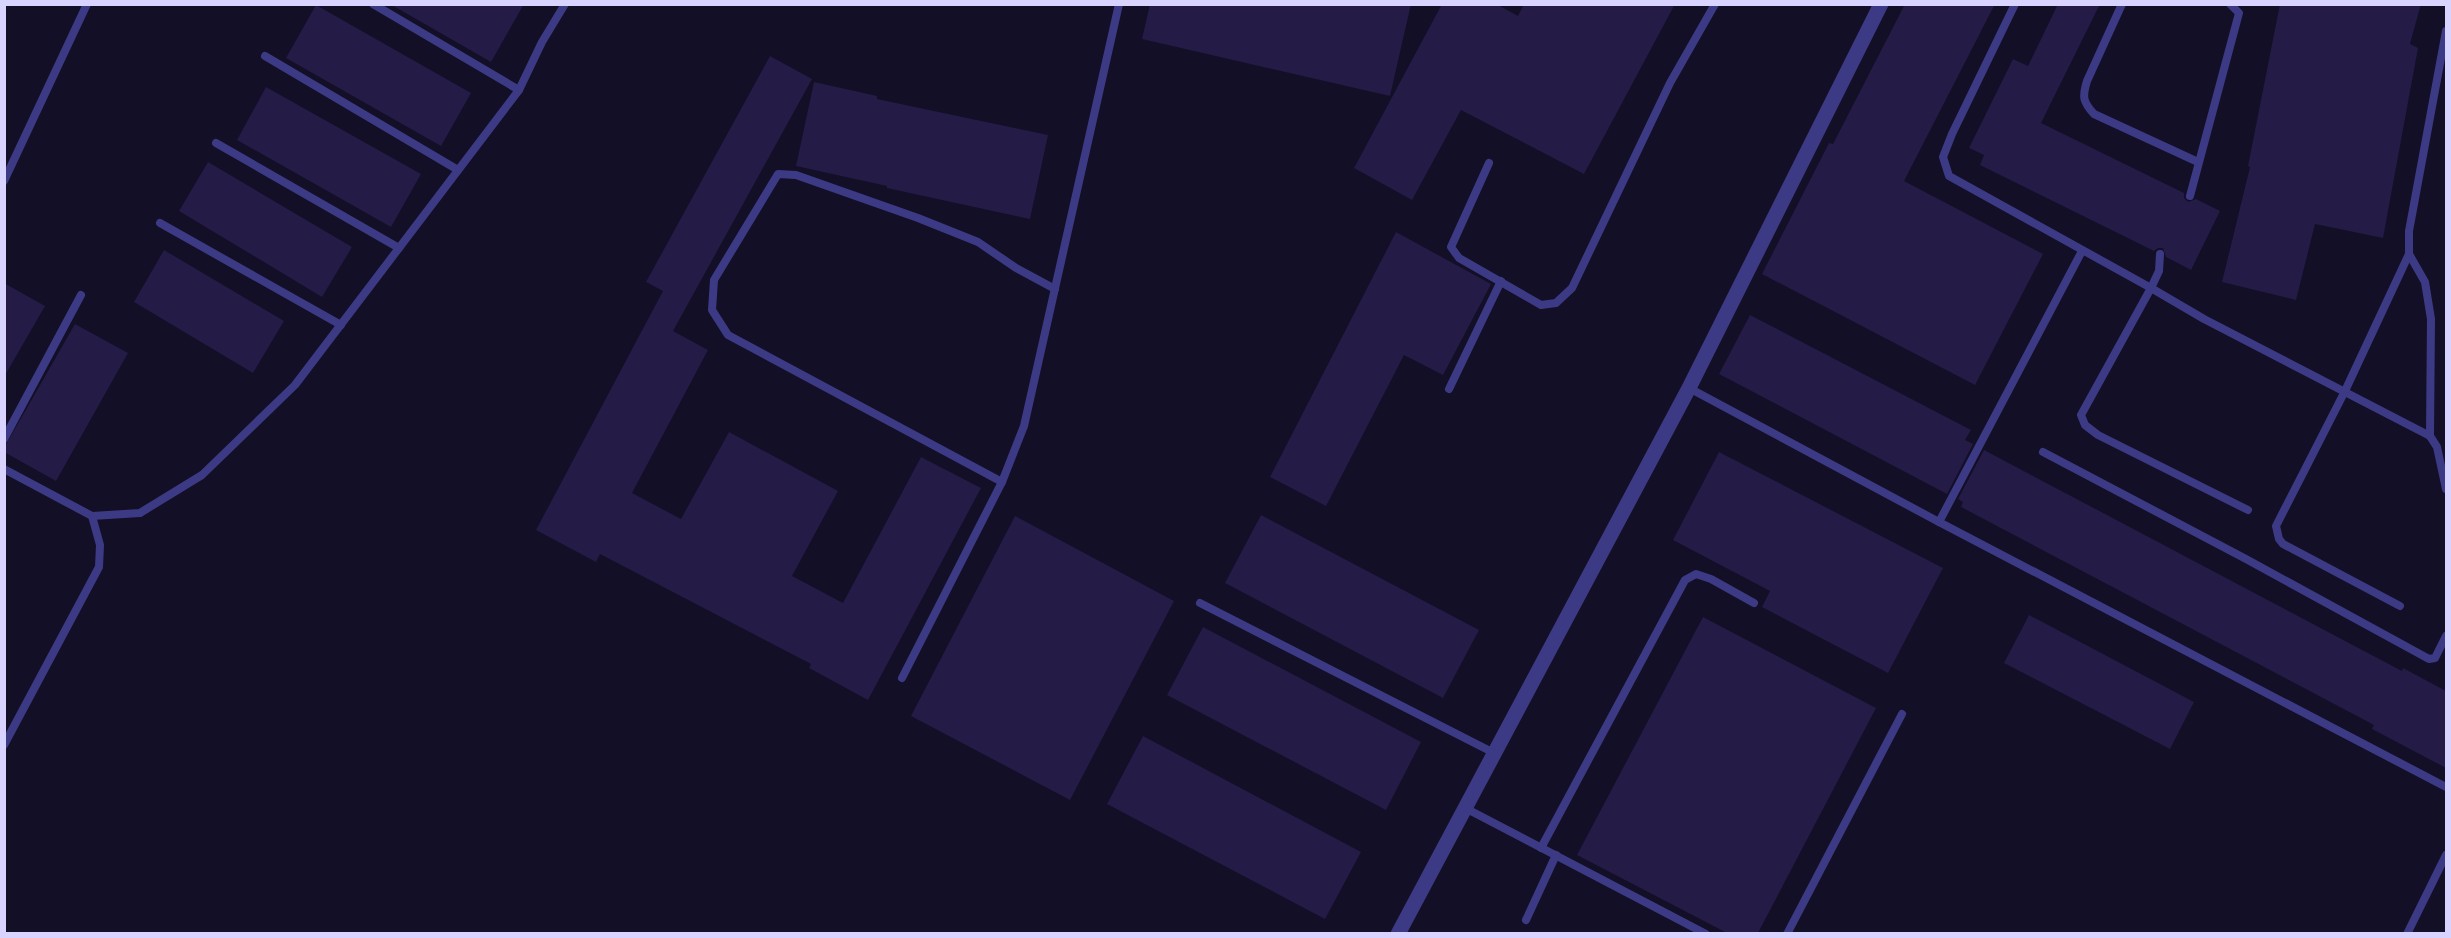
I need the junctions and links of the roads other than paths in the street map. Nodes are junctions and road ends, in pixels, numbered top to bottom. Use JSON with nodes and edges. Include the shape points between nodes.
{"nodes":[{"id":1,"x":87,"y":4,"type":"edge"},
{"id":2,"x":373,"y":4,"type":"edge"},
{"id":3,"x":565,"y":4,"type":"edge"},
{"id":4,"x":1119,"y":4,"type":"edge"},
{"id":5,"x":1714,"y":4,"type":"edge"},
{"id":6,"x":1881,"y":4,"type":"edge"},
{"id":7,"x":2015,"y":4,"type":"edge"},
{"id":8,"x":2122,"y":4,"type":"edge"},
{"id":9,"x":2230,"y":4,"type":"edge"},
{"id":10,"x":2446,"y":31,"type":"edge"},
{"id":11,"x":265,"y":56,"type":"dead end"},
{"id":12,"x":519,"y":90,"type":"junction"},
{"id":13,"x":216,"y":143,"type":"dead end"},
{"id":14,"x":2198,"y":162,"type":"junction"},
{"id":15,"x":1489,"y":163,"type":"dead end"},
{"id":16,"x":458,"y":170,"type":"junction"},
{"id":17,"x":4,"y":181,"type":"edge"},
{"id":18,"x":2190,"y":196,"type":"dead end"},
{"id":19,"x":160,"y":223,"type":"dead end"},
{"id":20,"x":399,"y":248,"type":"junction"},
{"id":21,"x":2082,"y":251,"type":"junction"},
{"id":22,"x":2160,"y":254,"type":"dead end"},
{"id":23,"x":2409,"y":254,"type":"junction"},
{"id":24,"x":1501,"y":281,"type":"junction"},
{"id":25,"x":2151,"y":288,"type":"junction"},
{"id":26,"x":1055,"y":290,"type":"junction"},
{"id":27,"x":81,"y":295,"type":"dead end"},
{"id":28,"x":341,"y":326,"type":"junction"},
{"id":29,"x":1689,"y":388,"type":"junction"},
{"id":30,"x":1449,"y":389,"type":"dead end"},
{"id":31,"x":2345,"y":391,"type":"junction"},
{"id":32,"x":2430,"y":436,"type":"junction"},
{"id":33,"x":4,"y":440,"type":"edge"},
{"id":34,"x":2043,"y":452,"type":"dead end"},
{"id":35,"x":4,"y":469,"type":"edge"},
{"id":36,"x":1002,"y":482,"type":"junction"},
{"id":37,"x":2446,"y":489,"type":"edge"},
{"id":38,"x":2248,"y":510,"type":"dead end"},
{"id":39,"x":92,"y":516,"type":"junction"},
{"id":40,"x":1939,"y":522,"type":"junction"},
{"id":41,"x":1200,"y":603,"type":"dead end"},
{"id":42,"x":1754,"y":603,"type":"dead end"},
{"id":43,"x":2400,"y":606,"type":"dead end"},
{"id":44,"x":2446,"y":636,"type":"edge"},
{"id":45,"x":902,"y":678,"type":"dead end"},
{"id":46,"x":1902,"y":714,"type":"dead end"},
{"id":47,"x":4,"y":745,"type":"edge"},
{"id":48,"x":1496,"y":754,"type":"junction"},
{"id":49,"x":2446,"y":787,"type":"edge"},
{"id":50,"x":1467,"y":808,"type":"junction"},
{"id":51,"x":1541,"y":848,"type":"junction"},
{"id":52,"x":1556,"y":855,"type":"junction"},
{"id":53,"x":2446,"y":855,"type":"edge"},
{"id":54,"x":1526,"y":920,"type":"dead end"},
{"id":55,"x":1398,"y":933,"type":"edge"},
{"id":56,"x":1706,"y":933,"type":"edge"},
{"id":57,"x":1787,"y":933,"type":"edge"},
{"id":58,"x":2408,"y":933,"type":"edge"}],
"edges":[{"from":1,"to":17,"type":"lane"},
{"from":2,"to":12,"type":"lane"},
{"from":3,"to":12,"type":"lane"},
{"from":4,"to":26,"type":"lane"},
{"from":5,"to":24,"type":"lane","via":[[1670,83],[1572,288],[1556,303],[1541,305]]},
{"from":6,"to":29,"type":"street"},
{"from":7,"to":21,"type":"lane","via":[[1943,157],[1949,176]]},
{"from":8,"to":14,"type":"lane","via":[[2087,81],[2084,103],[2094,114]]},
{"from":9,"to":14,"type":"lane","via":[[2239,13]]},
{"from":10,"to":23,"type":"lane","via":[[2409,231]]},
{"from":11,"to":16,"type":"lane"},
{"from":12,"to":16,"type":"lane"},
{"from":13,"to":20,"type":"lane"},
{"from":14,"to":18,"type":"lane"},
{"from":15,"to":24,"type":"lane","via":[[1451,247],[1459,258]]},
{"from":16,"to":20,"type":"lane"},
{"from":19,"to":28,"type":"lane"},
{"from":20,"to":28,"type":"lane"},
{"from":21,"to":25,"type":"lane"},
{"from":21,"to":40,"type":"lane"},
{"from":22,"to":25,"type":"lane","via":[[2159,271]]},
{"from":23,"to":31,"type":"lane"},
{"from":23,"to":32,"type":"lane","via":[[2425,282],[2431,319]]},
{"from":24,"to":30,"type":"lane"},
{"from":25,"to":31,"type":"lane"},
{"from":25,"to":38,"type":"lane","via":[[2081,415],[2085,425]]},
{"from":26,"to":36,"type":"lane","via":[[1024,426]]},
{"from":26,"to":36,"type":"lane","via":[[978,242],[796,175],[778,174],[714,280],[712,310],[728,335]]},
{"from":27,"to":33,"type":"lane"},
{"from":28,"to":39,"type":"lane","via":[[296,385],[202,475],[140,513]]},
{"from":29,"to":40,"type":"lane"},
{"from":29,"to":48,"type":"street"},
{"from":31,"to":32,"type":"lane"},
{"from":31,"to":43,"type":"lane","via":[[2279,517],[2279,539]]},
{"from":32,"to":37,"type":"lane","via":[[2437,447]]},
{"from":34,"to":44,"type":"lane","via":[[2429,659],[2435,658]]},
{"from":35,"to":39,"type":"lane"},
{"from":36,"to":45,"type":"lane"},
{"from":39,"to":47,"type":"lane","via":[[100,545],[99,567]]},
{"from":40,"to":49,"type":"lane"},
{"from":41,"to":48,"type":"lane"},
{"from":42,"to":51,"type":"lane","via":[[1696,574],[1685,580]]},
{"from":46,"to":57,"type":"lane"},
{"from":48,"to":50,"type":"street"},
{"from":50,"to":51,"type":"lane"},
{"from":50,"to":55,"type":"street"},
{"from":51,"to":52,"type":"lane"},
{"from":52,"to":54,"type":"lane"},
{"from":52,"to":56,"type":"lane"},
{"from":53,"to":58,"type":"lane"}]}
